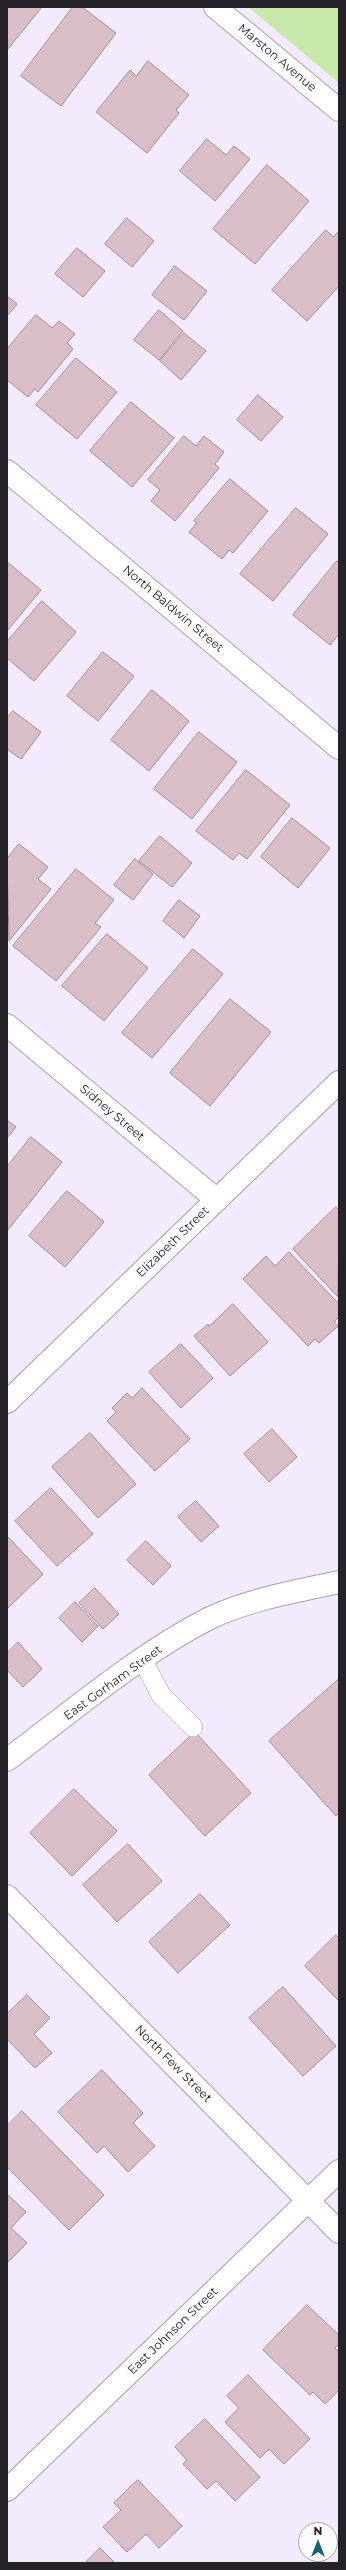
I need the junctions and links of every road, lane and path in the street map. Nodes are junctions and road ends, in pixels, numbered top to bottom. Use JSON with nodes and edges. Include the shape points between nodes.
{"nodes":[{"id":1,"x":214,"y":7,"type":"edge"},
{"id":2,"x":339,"y":110,"type":"edge"},
{"id":3,"x":7,"y":471,"type":"edge"},
{"id":4,"x":339,"y":748,"type":"edge"},
{"id":5,"x":7,"y":1025,"type":"edge"},
{"id":6,"x":339,"y":1082,"type":"edge"},
{"id":7,"x":217,"y":1200,"type":"junction"},
{"id":8,"x":7,"y":1402,"type":"edge"},
{"id":9,"x":339,"y":1582,"type":"edge"},
{"id":10,"x":142,"y":1660,"type":"junction"},
{"id":11,"x":193,"y":1727,"type":"dead end"},
{"id":12,"x":7,"y":1760,"type":"edge"},
{"id":13,"x":7,"y":1896,"type":"edge"},
{"id":14,"x":339,"y":2171,"type":"edge"},
{"id":15,"x":309,"y":2201,"type":"junction"},
{"id":16,"x":339,"y":2232,"type":"edge"},
{"id":17,"x":7,"y":2490,"type":"edge"}],
"edges":[{"from":1,"to":2,"type":"street","name":"Marston Avenue"},
{"from":3,"to":4,"type":"street","name":"North Baldwin Street"},
{"from":5,"to":7,"type":"street","name":"Sidney Street"},
{"from":6,"to":7,"type":"street","name":"Elizabeth Street"},
{"from":7,"to":8,"type":"street","name":"Elizabeth Street"},
{"from":9,"to":10,"type":"street","name":"East Gorham Street","via":[[276,1596],[208,1619]]},
{"from":10,"to":11,"type":"lane","via":[[161,1695]]},
{"from":10,"to":12,"type":"street","name":"East Gorham Street"},
{"from":13,"to":15,"type":"street","name":"North Few Street"},
{"from":14,"to":15,"type":"street","name":"East Johnson Street"},
{"from":15,"to":16,"type":"street","name":"North Few Street"},
{"from":15,"to":17,"type":"street","name":"East Johnson Street"}]}
